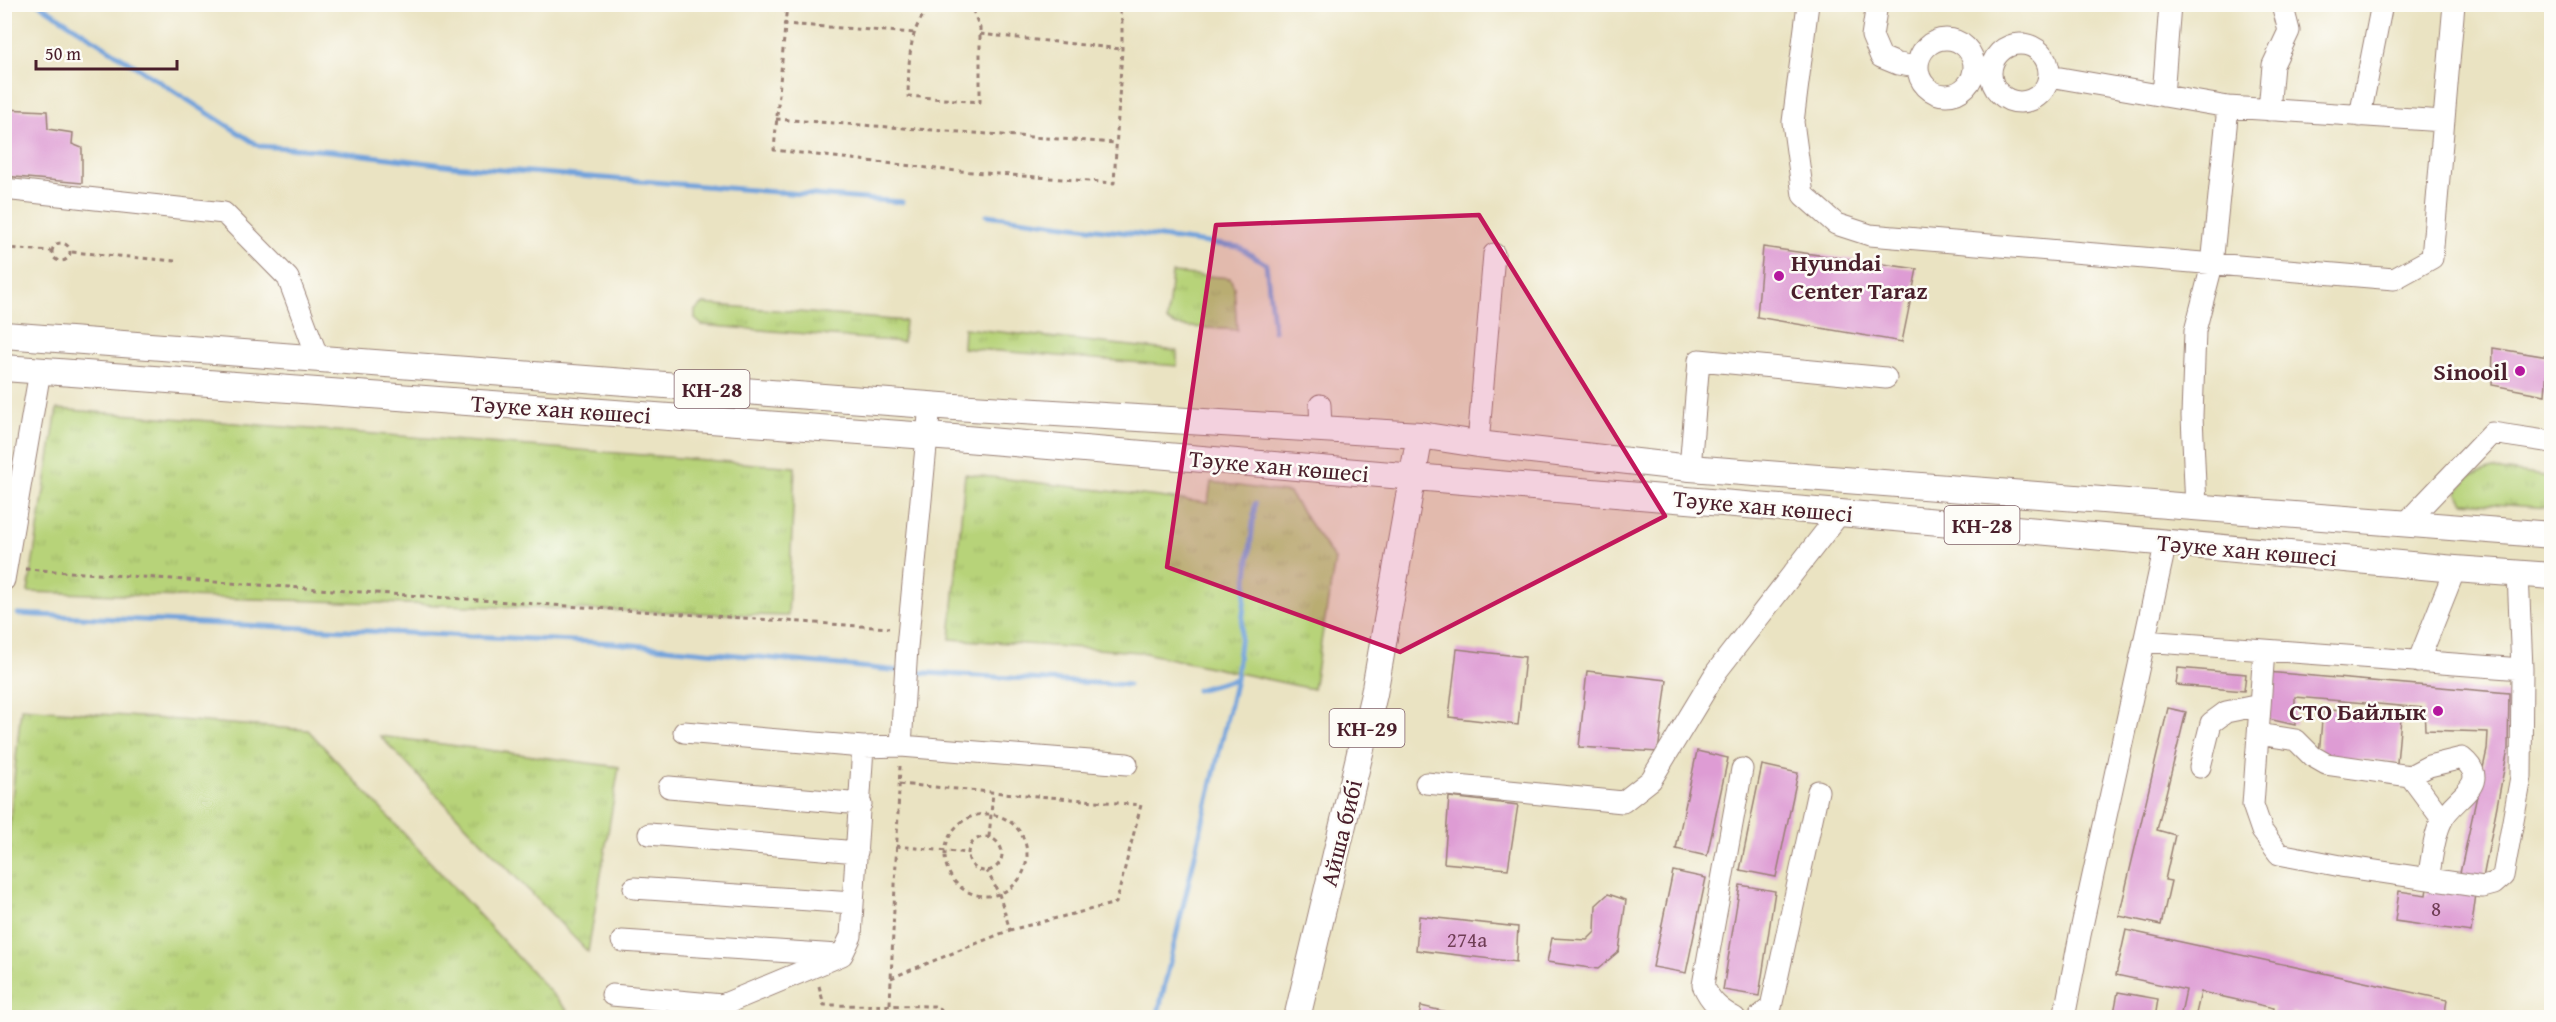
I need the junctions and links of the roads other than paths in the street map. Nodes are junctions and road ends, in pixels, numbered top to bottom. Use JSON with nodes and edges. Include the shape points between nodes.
{"nodes":[{"id":1,"x":1808,"y":4,"type":"edge"},
{"id":2,"x":1876,"y":4,"type":"edge"},
{"id":3,"x":2170,"y":4,"type":"edge"},
{"id":4,"x":2282,"y":4,"type":"edge"},
{"id":5,"x":2382,"y":4,"type":"edge"},
{"id":6,"x":2454,"y":4,"type":"edge"},
{"id":7,"x":1918,"y":67,"type":"junction"},
{"id":8,"x":1983,"y":67,"type":"junction"},
{"id":9,"x":2049,"y":76,"type":"junction"},
{"id":10,"x":2163,"y":96,"type":"junction"},
{"id":11,"x":2228,"y":107,"type":"junction"},
{"id":12,"x":2269,"y":110,"type":"junction"},
{"id":13,"x":2360,"y":116,"type":"junction"},
{"id":14,"x":2444,"y":121,"type":"junction"},
{"id":15,"x":4,"y":189,"type":"edge"},
{"id":16,"x":1494,"y":254,"type":"dead end"},
{"id":17,"x":2212,"y":265,"type":"junction"},
{"id":18,"x":4,"y":335,"type":"edge"},
{"id":19,"x":318,"y":358,"type":"junction"},
{"id":20,"x":4,"y":368,"type":"edge"},
{"id":21,"x":40,"y":371,"type":"junction"},
{"id":22,"x":1886,"y":378,"type":"dead end"},
{"id":23,"x":930,"y":405,"type":"junction"},
{"id":24,"x":1420,"y":435,"type":"junction"},
{"id":25,"x":927,"y":436,"type":"junction"},
{"id":26,"x":2552,"y":442,"type":"edge"},
{"id":27,"x":1478,"y":444,"type":"junction"},
{"id":28,"x":1690,"y":468,"type":"junction"},
{"id":29,"x":1412,"y":476,"type":"junction"},
{"id":30,"x":2196,"y":508,"type":"junction"},
{"id":31,"x":1840,"y":513,"type":"junction"},
{"id":32,"x":2405,"y":524,"type":"junction"},
{"id":33,"x":2552,"y":535,"type":"edge"},
{"id":34,"x":2166,"y":542,"type":"junction"},
{"id":35,"x":2455,"y":569,"type":"junction"},
{"id":36,"x":2518,"y":573,"type":"junction"},
{"id":37,"x":5,"y":576,"type":"edge"},
{"id":38,"x":2552,"y":576,"type":"edge"},
{"id":39,"x":2145,"y":641,"type":"junction"},
{"id":40,"x":2264,"y":650,"type":"junction"},
{"id":41,"x":2418,"y":662,"type":"junction"},
{"id":42,"x":2522,"y":669,"type":"junction"},
{"id":43,"x":2260,"y":705,"type":"junction"},
{"id":44,"x":684,"y":732,"type":"dead end"},
{"id":45,"x":2258,"y":734,"type":"junction"},
{"id":46,"x":901,"y":746,"type":"junction"},
{"id":47,"x":863,"y":747,"type":"junction"},
{"id":48,"x":1127,"y":764,"type":"dead end"},
{"id":49,"x":2200,"y":768,"type":"dead end"},
{"id":50,"x":1742,"y":769,"type":"dead end"},
{"id":51,"x":2410,"y":776,"type":"junction"},
{"id":52,"x":1426,"y":783,"type":"dead end"},
{"id":53,"x":669,"y":787,"type":"dead end"},
{"id":54,"x":1818,"y":791,"type":"dead end"},
{"id":55,"x":861,"y":804,"type":"junction"},
{"id":56,"x":2442,"y":819,"type":"junction"},
{"id":57,"x":649,"y":834,"type":"dead end"},
{"id":58,"x":857,"y":852,"type":"junction"},
{"id":59,"x":2428,"y":879,"type":"junction"},
{"id":60,"x":634,"y":888,"type":"dead end"},
{"id":61,"x":854,"y":903,"type":"junction"},
{"id":62,"x":622,"y":941,"type":"dead end"},
{"id":63,"x":842,"y":955,"type":"junction"},
{"id":64,"x":612,"y":994,"type":"dead end"},
{"id":65,"x":719,"y":1011,"type":"edge"},
{"id":66,"x":1297,"y":1017,"type":"edge"},
{"id":67,"x":1735,"y":1017,"type":"edge"},
{"id":68,"x":1758,"y":1017,"type":"edge"},
{"id":69,"x":2064,"y":1017,"type":"edge"}],
"edges":[{"from":1,"to":17,"type":"street","via":[[1793,122],[1803,195],[1836,224],[1870,235]]},
{"from":2,"to":7,"type":"street","via":[[1872,36],[1881,57]]},
{"from":3,"to":10,"type":"street"},
{"from":4,"to":12,"type":"street","via":[[2289,31],[2273,65]]},
{"from":5,"to":13,"type":"street"},
{"from":6,"to":14,"type":"street"},
{"from":7,"to":8,"type":"street","via":[[1919,76],[1931,91],[1948,95],[1965,88]]},
{"from":7,"to":8,"type":"street","via":[[1924,49],[1940,39],[1966,47]]},
{"from":8,"to":9,"type":"street","via":[[2004,48],[2022,44],[2045,58]]},
{"from":8,"to":9,"type":"street","via":[[1997,91],[2013,101],[2023,102],[2040,94]]},
{"from":9,"to":10,"type":"street"},
{"from":10,"to":11,"type":"street"},
{"from":11,"to":12,"type":"street"},
{"from":11,"to":17,"type":"street"},
{"from":12,"to":13,"type":"street"},
{"from":13,"to":14,"type":"street"},
{"from":14,"to":17,"type":"street","via":[[2432,258],[2394,279]]},
{"from":15,"to":19,"type":"street","via":[[224,213],[288,278]]},
{"from":16,"to":27,"type":"street"},
{"from":17,"to":30,"type":"street","via":[[2195,331],[2192,416]]},
{"from":18,"to":19,"type":"main road","name":"Тәуке хан көшесі","number":"КН-28"},
{"from":19,"to":23,"type":"main road","name":"Тәуке хан көшесі","number":"КН-28"},
{"from":20,"to":21,"type":"main road","name":"Тәуке хан көшесі","number":"КН-28"},
{"from":21,"to":25,"type":"main road","name":"Тәуке хан көшесі","number":"КН-28"},
{"from":21,"to":37,"type":"street"},
{"from":22,"to":28,"type":"street","via":[[1699,360]]},
{"from":23,"to":24,"type":"main road","name":"Тәуке хан көшесі","number":"КН-28","via":[[1320,417]]},
{"from":23,"to":25,"type":"street"},
{"from":24,"to":27,"type":"main road","name":"Тәуке хан көшесі","number":"КН-28"},
{"from":24,"to":29,"type":"main road","name":"Айша бибі","number":"КН-29"},
{"from":25,"to":29,"type":"main road","name":"Тәуке хан көшесі","number":"КН-28"},
{"from":25,"to":46,"type":"street"},
{"from":26,"to":32,"type":"street","via":[[2492,433]]},
{"from":27,"to":28,"type":"main road","name":"Тәуке хан көшесі","number":"КН-28"},
{"from":28,"to":30,"type":"main road","name":"Тәуке хан көшесі","number":"КН-28"},
{"from":29,"to":31,"type":"main road","name":"Тәуке хан көшесі","number":"КН-28"},
{"from":29,"to":66,"type":"main road","name":"Айша бибі","number":"КН-29","via":[[1374,694]]},
{"from":30,"to":32,"type":"main road","name":"Тәуке хан көшесі","number":"КН-28"},
{"from":31,"to":34,"type":"main road","name":"Тәуке хан көшесі","number":"КН-28"},
{"from":31,"to":52,"type":"street","via":[[1717,671],[1651,780],[1623,802]]},
{"from":32,"to":33,"type":"main road","name":"Тәуке хан көшесі","number":"КН-28"},
{"from":34,"to":35,"type":"main road","name":"Тәуке хан көшесі","number":"КН-28"},
{"from":34,"to":39,"type":"street"},
{"from":35,"to":36,"type":"main road","name":"Тәуке хан көшесі","number":"КН-28"},
{"from":35,"to":41,"type":"street"},
{"from":36,"to":38,"type":"main road","name":"Тәуке хан көшесі","number":"КН-28"},
{"from":36,"to":42,"type":"street"},
{"from":39,"to":40,"type":"street"},
{"from":39,"to":69,"type":"street"},
{"from":40,"to":41,"type":"street"},
{"from":40,"to":43,"type":"street"},
{"from":41,"to":42,"type":"street"},
{"from":42,"to":59,"type":"street","via":[[2521,777],[2504,876],[2483,887]]},
{"from":43,"to":45,"type":"street"},
{"from":43,"to":49,"type":"street","via":[[2226,712],[2211,723]]},
{"from":44,"to":47,"type":"street"},
{"from":45,"to":51,"type":"street","via":[[2296,740],[2326,764]]},
{"from":45,"to":59,"type":"street","via":[[2253,805],[2262,831],[2279,854]]},
{"from":46,"to":47,"type":"street"},
{"from":46,"to":48,"type":"street"},
{"from":47,"to":55,"type":"street"},
{"from":50,"to":67,"type":"street","via":[[1703,985],[1709,999]]},
{"from":51,"to":56,"type":"street"},
{"from":51,"to":56,"type":"street","via":[[2451,759],[2462,758],[2469,764],[2475,777],[2473,785]]},
{"from":53,"to":55,"type":"street"},
{"from":54,"to":68,"type":"street","via":[[1771,1007]]},
{"from":55,"to":58,"type":"street"},
{"from":56,"to":59,"type":"street"},
{"from":57,"to":58,"type":"street"},
{"from":58,"to":61,"type":"street"},
{"from":60,"to":61,"type":"street"},
{"from":61,"to":63,"type":"street","via":[[851,936]]},
{"from":62,"to":63,"type":"street"},
{"from":63,"to":65,"type":"street"},
{"from":64,"to":65,"type":"street"}]}
